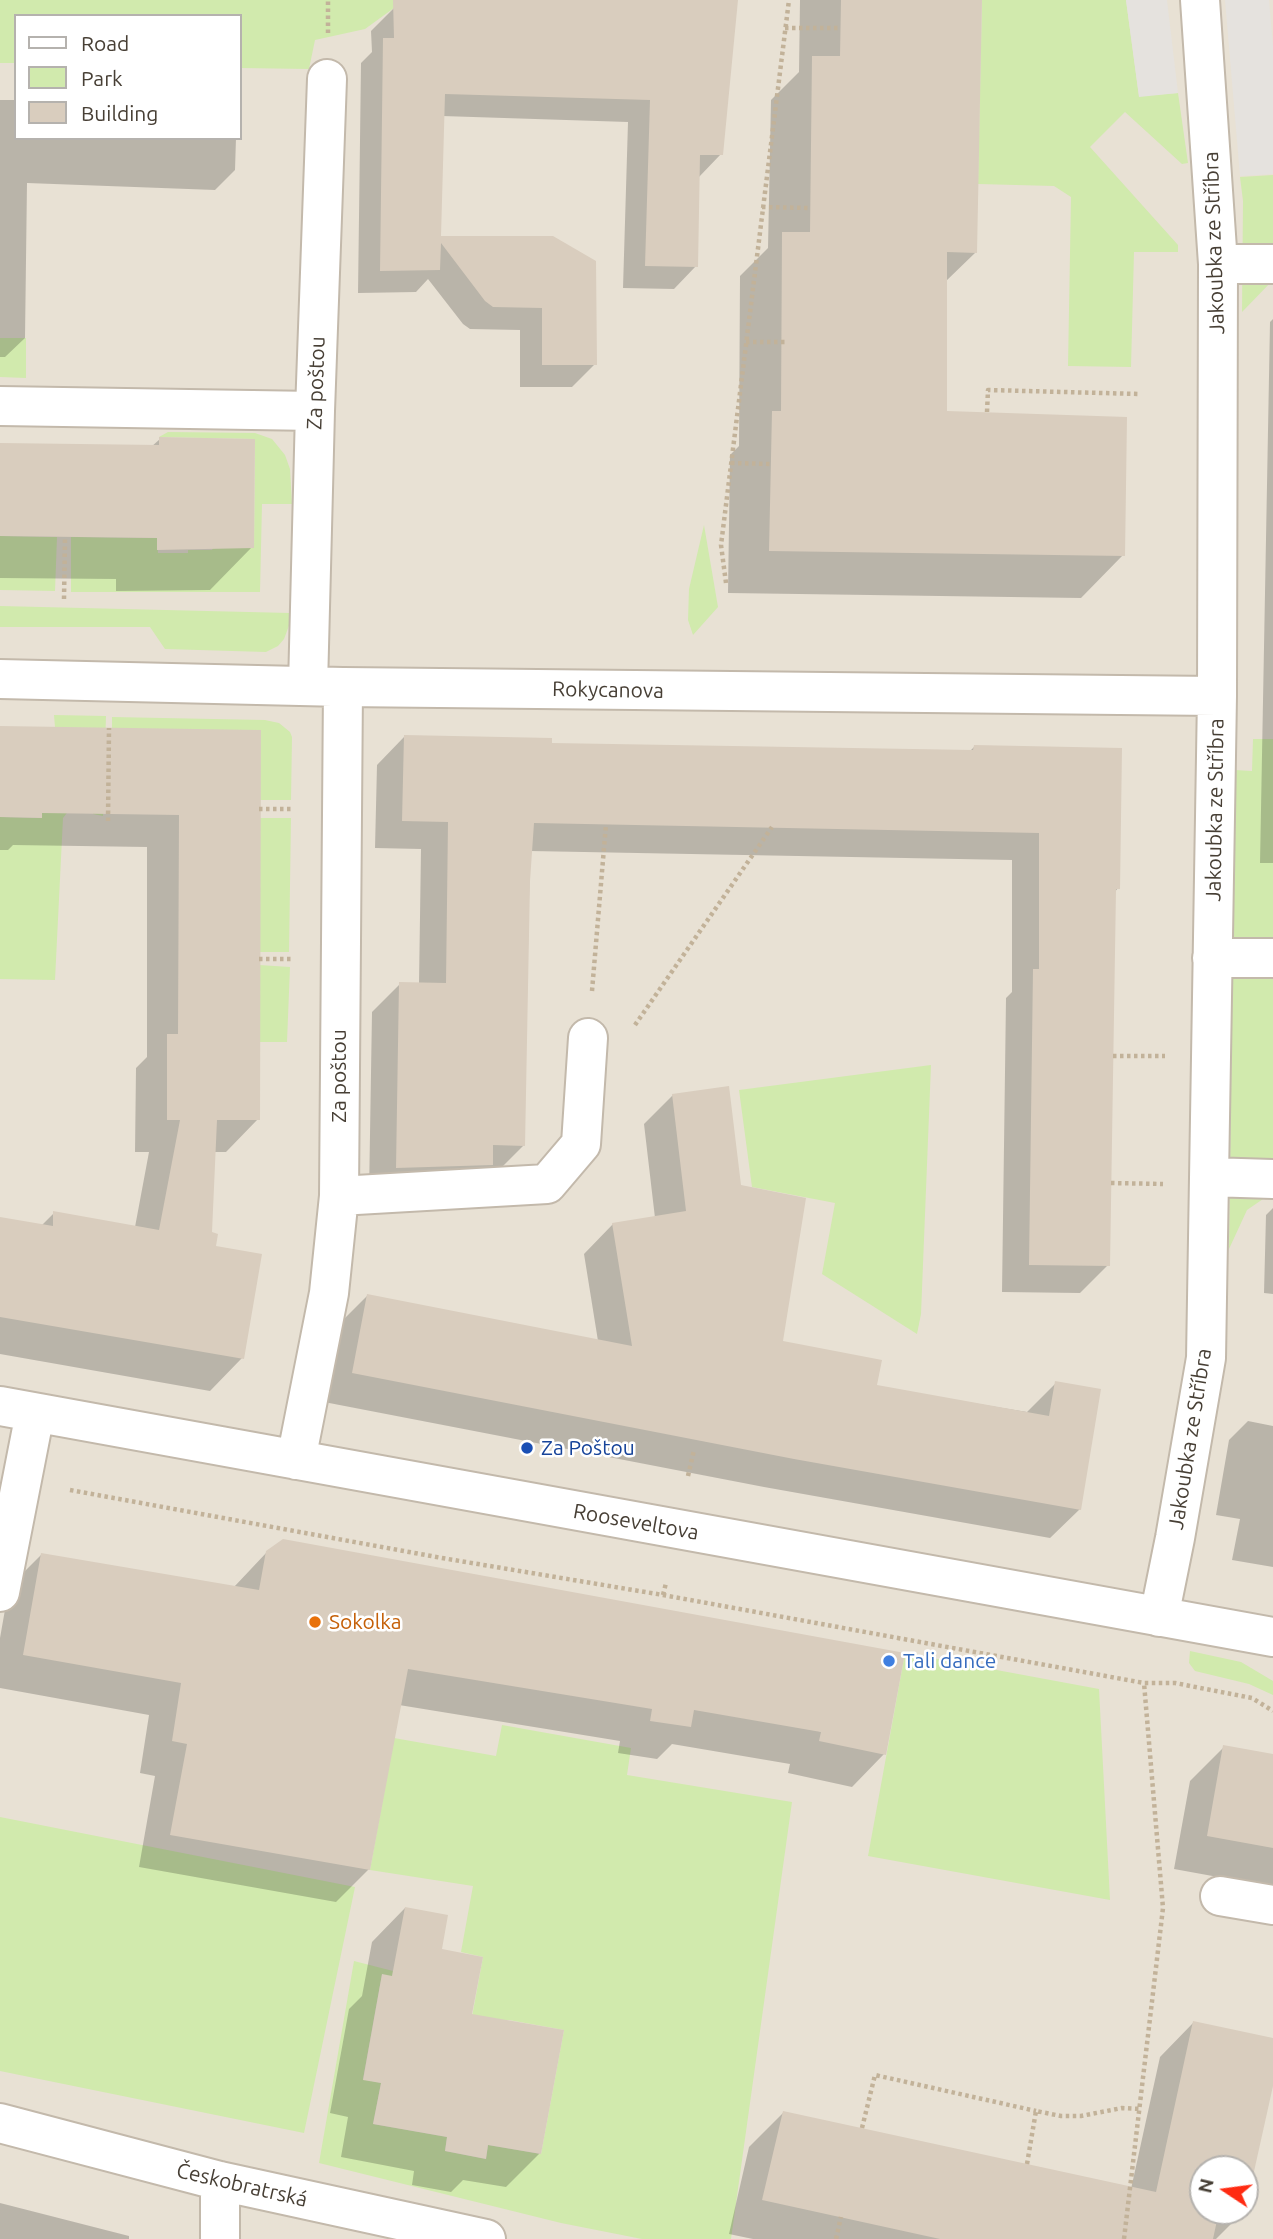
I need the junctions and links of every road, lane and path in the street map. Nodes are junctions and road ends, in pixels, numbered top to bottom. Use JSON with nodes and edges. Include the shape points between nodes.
{"nodes":[{"id":1,"x":789,"y":0,"type":"edge"},
{"id":2,"x":1200,"y":0,"type":"edge"},
{"id":3,"x":785,"y":28,"type":"junction"},
{"id":4,"x":840,"y":28,"type":"dead end"},
{"id":5,"x":327,"y":79,"type":"dead end"},
{"id":6,"x":762,"y":208,"type":"junction"},
{"id":7,"x":810,"y":208,"type":"dead end"},
{"id":8,"x":1218,"y":264,"type":"junction"},
{"id":9,"x":1273,"y":264,"type":"edge"},
{"id":10,"x":746,"y":342,"type":"junction"},
{"id":11,"x":787,"y":342,"type":"dead end"},
{"id":12,"x":1139,"y":394,"type":"dead end"},
{"id":13,"x":0,"y":405,"type":"edge"},
{"id":14,"x":315,"y":411,"type":"junction"},
{"id":15,"x":987,"y":412,"type":"dead end"},
{"id":16,"x":731,"y":463,"type":"junction"},
{"id":17,"x":771,"y":464,"type":"dead end"},
{"id":18,"x":65,"y":537,"type":"dead end"},
{"id":19,"x":726,"y":583,"type":"dead end"},
{"id":20,"x":64,"y":599,"type":"dead end"},
{"id":21,"x":0,"y":679,"type":"edge"},
{"id":22,"x":326,"y":687,"type":"junction"},
{"id":23,"x":1217,"y":696,"type":"junction"},
{"id":24,"x":109,"y":718,"type":"dead end"},
{"id":25,"x":300,"y":808,"type":"dead end"},
{"id":26,"x":259,"y":809,"type":"dead end"},
{"id":27,"x":108,"y":821,"type":"dead end"},
{"id":28,"x":606,"y":824,"type":"dead end"},
{"id":29,"x":772,"y":828,"type":"dead end"},
{"id":30,"x":1212,"y":958,"type":"junction"},
{"id":31,"x":1273,"y":958,"type":"edge"},
{"id":32,"x":260,"y":959,"type":"dead end"},
{"id":33,"x":297,"y":959,"type":"dead end"},
{"id":34,"x":631,"y":1033,"type":"dead end"},
{"id":35,"x":587,"y":1038,"type":"joint"},
{"id":36,"x":1113,"y":1056,"type":"dead end"},
{"id":37,"x":1168,"y":1056,"type":"dead end"},
{"id":38,"x":1209,"y":1177,"type":"junction"},
{"id":39,"x":1273,"y":1179,"type":"edge"},
{"id":40,"x":1111,"y":1183,"type":"dead end"},
{"id":41,"x":1166,"y":1184,"type":"dead end"},
{"id":42,"x":339,"y":1196,"type":"junction"},
{"id":43,"x":17,"y":1410,"type":"edge"},
{"id":44,"x":694,"y":1450,"type":"dead end"},
{"id":45,"x":296,"y":1460,"type":"junction"},
{"id":46,"x":688,"y":1476,"type":"dead end"},
{"id":47,"x":22,"y":1482,"type":"junction"},
{"id":48,"x":666,"y":1583,"type":"dead end"},
{"id":49,"x":0,"y":1592,"type":"edge"},
{"id":50,"x":663,"y":1595,"type":"junction"},
{"id":51,"x":1159,"y":1617,"type":"junction"},
{"id":52,"x":1273,"y":1637,"type":"edge"},
{"id":53,"x":1144,"y":1683,"type":"junction"},
{"id":54,"x":1273,"y":1711,"type":"edge"},
{"id":55,"x":1220,"y":1896,"type":"dead end"},
{"id":56,"x":1273,"y":1905,"type":"edge"},
{"id":57,"x":1141,"y":2109,"type":"junction"},
{"id":58,"x":1035,"y":2111,"type":"junction"},
{"id":59,"x":0,"y":2123,"type":"edge"},
{"id":60,"x":862,"y":2128,"type":"dead end"},
{"id":61,"x":1027,"y":2164,"type":"dead end"},
{"id":62,"x":220,"y":2181,"type":"junction"},
{"id":63,"x":841,"y":2217,"type":"dead end"},
{"id":64,"x":220,"y":2239,"type":"edge"},
{"id":65,"x":486,"y":2239,"type":"edge"},
{"id":66,"x":836,"y":2239,"type":"edge"},
{"id":67,"x":1124,"y":2239,"type":"edge"}],
"edges":[{"from":1,"to":3,"type":"path"},
{"from":2,"to":8,"type":"street","name":"Jakoubka ze Stříbra"},
{"from":3,"to":4,"type":"path"},
{"from":3,"to":6,"type":"path"},
{"from":5,"to":14,"type":"street","name":"Za poštou"},
{"from":6,"to":7,"type":"path"},
{"from":6,"to":10,"type":"path"},
{"from":8,"to":9,"type":"street"},
{"from":8,"to":23,"type":"street","name":"Jakoubka ze Stříbra"},
{"from":10,"to":11,"type":"path"},
{"from":10,"to":16,"type":"path"},
{"from":12,"to":15,"type":"path","via":[[988,390]]},
{"from":13,"to":14,"type":"street"},
{"from":14,"to":22,"type":"street","name":"Za poštou"},
{"from":16,"to":17,"type":"path"},
{"from":16,"to":19,"type":"path","via":[[721,545]]},
{"from":18,"to":20,"type":"path"},
{"from":21,"to":22,"type":"street","name":"Rokycanova"},
{"from":22,"to":23,"type":"street","name":"Rokycanova"},
{"from":22,"to":42,"type":"street","name":"Za poštou"},
{"from":23,"to":30,"type":"street","name":"Jakoubka ze Stříbra"},
{"from":24,"to":27,"type":"path"},
{"from":25,"to":26,"type":"path"},
{"from":28,"to":35,"type":"path"},
{"from":29,"to":34,"type":"path"},
{"from":30,"to":31,"type":"street"},
{"from":30,"to":38,"type":"street","name":"Jakoubka ze Stříbra"},
{"from":32,"to":33,"type":"path"},
{"from":35,"to":42,"type":"street","via":[[581,1144],[547,1184]]},
{"from":36,"to":37,"type":"path"},
{"from":38,"to":39,"type":"street"},
{"from":38,"to":51,"type":"street","name":"Jakoubka ze Stříbra","via":[[1206,1358]]},
{"from":40,"to":41,"type":"path"},
{"from":42,"to":45,"type":"street","name":"Za poštou","via":[[329,1293]]},
{"from":43,"to":45,"type":"street","name":"Rooseveltova"},
{"from":43,"to":47,"type":"street"},
{"from":44,"to":46,"type":"path"},
{"from":45,"to":51,"type":"street","name":"Rooseveltova"},
{"from":47,"to":49,"type":"street"},
{"from":47,"to":50,"type":"path"},
{"from":48,"to":50,"type":"path"},
{"from":50,"to":53,"type":"path"},
{"from":51,"to":52,"type":"street","name":"Rooseveltova"},
{"from":53,"to":54,"type":"path","via":[[1175,1683],[1252,1698]]},
{"from":53,"to":57,"type":"path","via":[[1163,1908]]},
{"from":55,"to":56,"type":"street"},
{"from":57,"to":58,"type":"path","via":[[1081,2116]]},
{"from":57,"to":67,"type":"path"},
{"from":58,"to":60,"type":"path","via":[[875,2076]]},
{"from":58,"to":61,"type":"path"},
{"from":59,"to":62,"type":"street","name":"Českobratrská"},
{"from":62,"to":64,"type":"street"},
{"from":62,"to":65,"type":"street","name":"Českobratrská"},
{"from":63,"to":66,"type":"path"}]}
